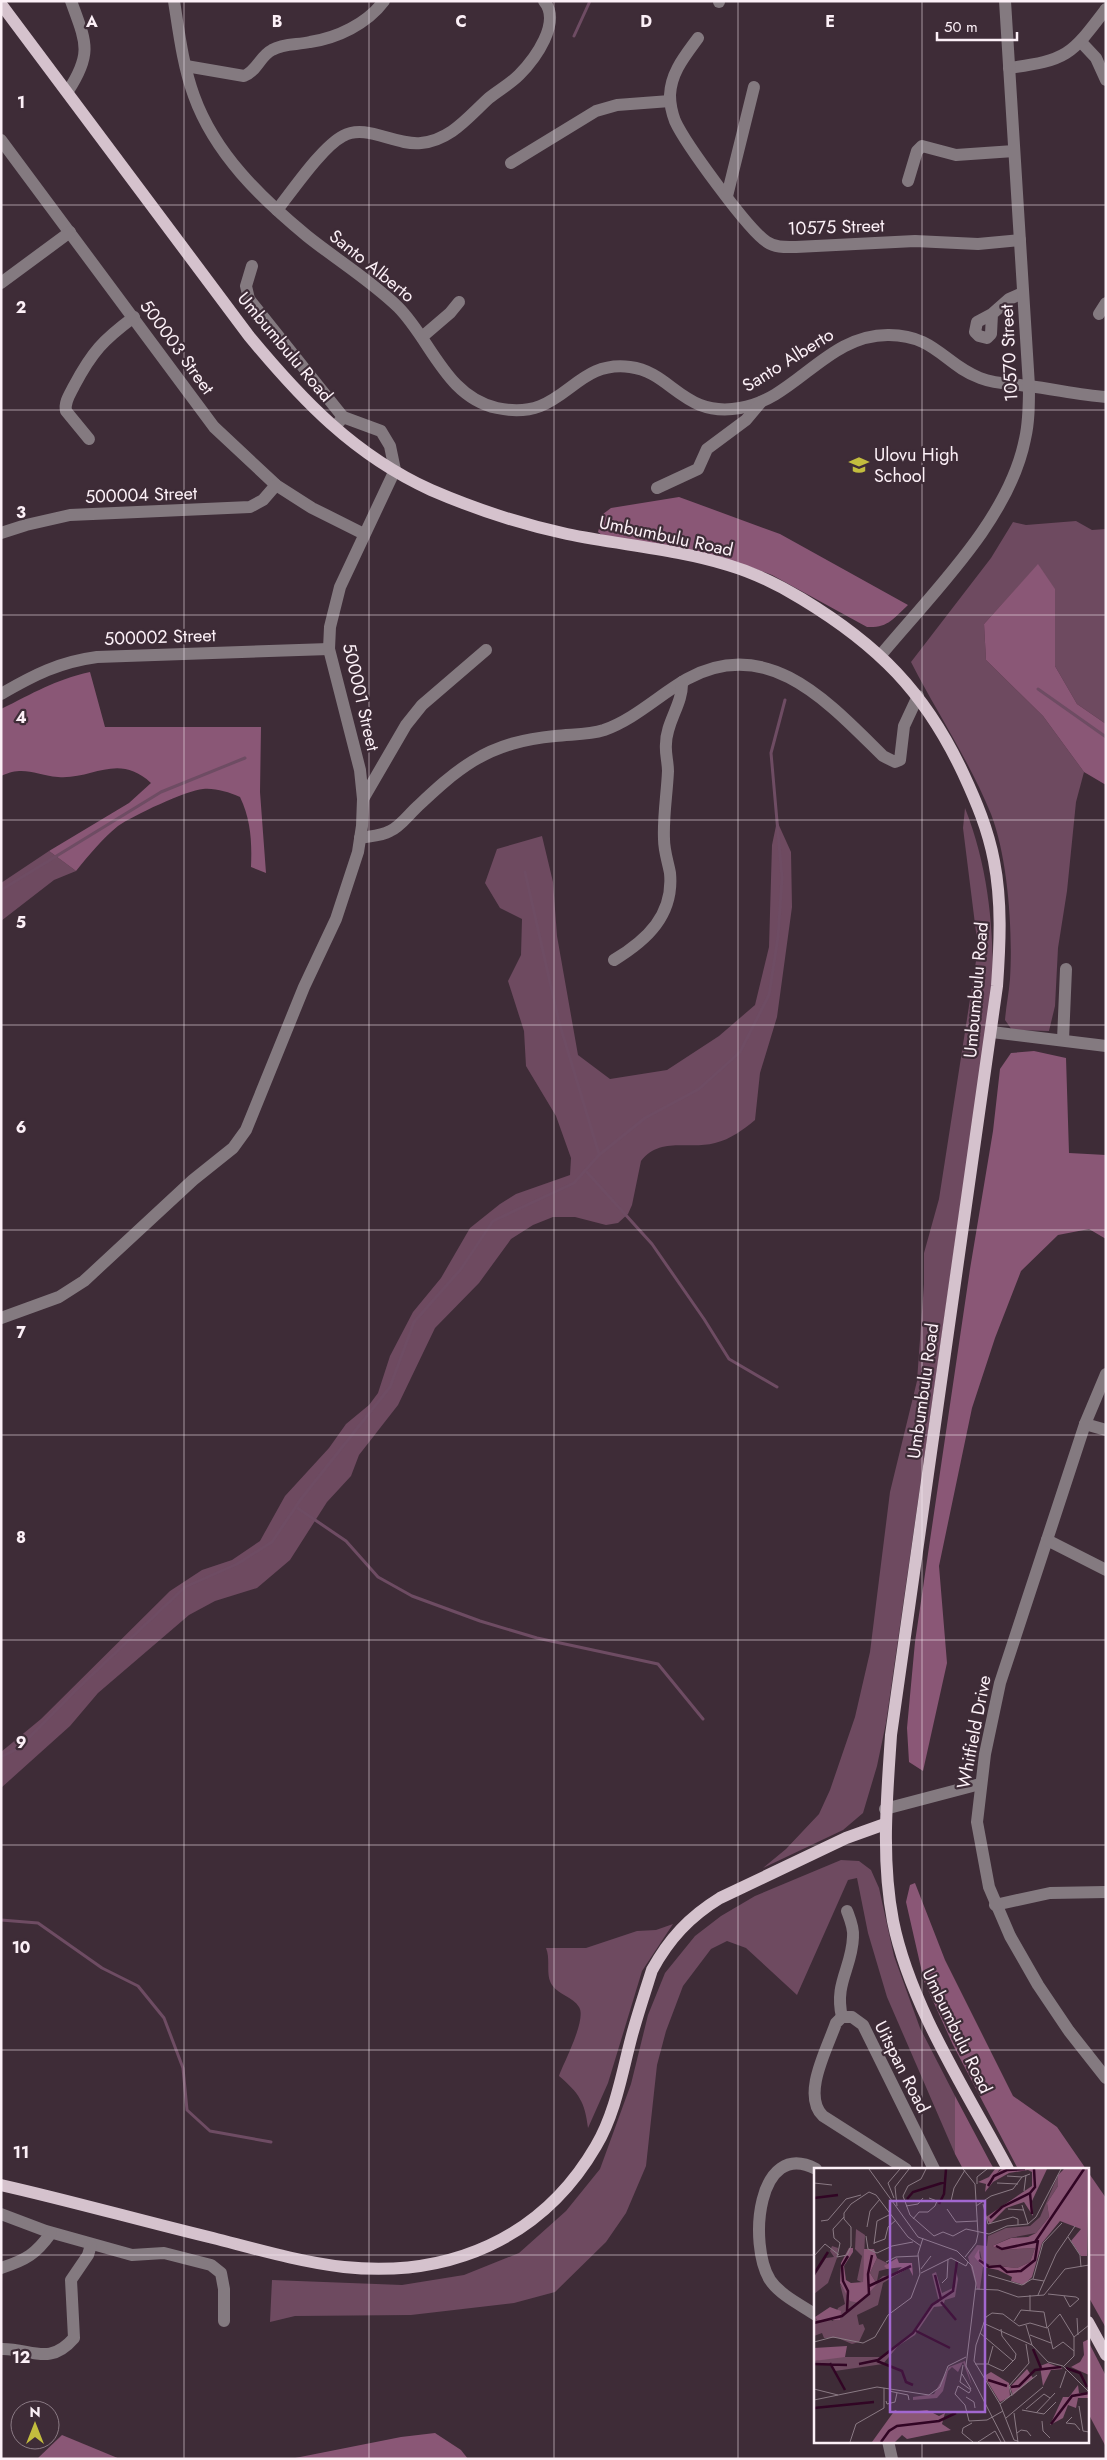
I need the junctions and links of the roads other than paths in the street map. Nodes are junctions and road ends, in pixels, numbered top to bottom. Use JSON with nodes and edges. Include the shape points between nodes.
{"nodes":[{"id":1,"x":71,"y":1,"type":"edge"},
{"id":2,"x":174,"y":1,"type":"edge"},
{"id":3,"x":384,"y":1,"type":"edge"},
{"id":4,"x":544,"y":1,"type":"edge"},
{"id":5,"x":1005,"y":1,"type":"edge"},
{"id":6,"x":1,"y":4,"type":"edge"},
{"id":7,"x":1106,"y":9,"type":"edge"},
{"id":8,"x":698,"y":38,"type":"dead end"},
{"id":9,"x":1080,"y":42,"type":"junction"},
{"id":10,"x":186,"y":66,"type":"junction"},
{"id":11,"x":1009,"y":68,"type":"junction"},
{"id":12,"x":1106,"y":80,"type":"edge"},
{"id":13,"x":754,"y":87,"type":"dead end"},
{"id":14,"x":68,"y":91,"type":"junction"},
{"id":15,"x":670,"y":101,"type":"junction"},
{"id":16,"x":1,"y":140,"type":"edge"},
{"id":17,"x":1014,"y":151,"type":"junction"},
{"id":18,"x":6,"y":158,"type":"edge"},
{"id":19,"x":511,"y":163,"type":"dead end"},
{"id":20,"x":908,"y":181,"type":"dead end"},
{"id":21,"x":727,"y":196,"type":"junction"},
{"id":22,"x":277,"y":210,"type":"junction"},
{"id":23,"x":70,"y":232,"type":"junction"},
{"id":24,"x":1020,"y":240,"type":"junction"},
{"id":25,"x":252,"y":266,"type":"dead end"},
{"id":26,"x":1,"y":283,"type":"edge"},
{"id":27,"x":1023,"y":293,"type":"junction"},
{"id":28,"x":459,"y":302,"type":"dead end"},
{"id":29,"x":992,"y":314,"type":"dead end"},
{"id":30,"x":134,"y":317,"type":"junction"},
{"id":31,"x":422,"y":337,"type":"junction"},
{"id":32,"x":1029,"y":386,"type":"junction"},
{"id":33,"x":1106,"y":397,"type":"edge"},
{"id":34,"x":762,"y":401,"type":"junction"},
{"id":35,"x":343,"y":417,"type":"junction"},
{"id":36,"x":333,"y":428,"type":"junction"},
{"id":37,"x":89,"y":439,"type":"dead end"},
{"id":38,"x":395,"y":470,"type":"junction"},
{"id":39,"x":276,"y":485,"type":"junction"},
{"id":40,"x":657,"y":488,"type":"dead end"},
{"id":41,"x":1,"y":533,"type":"edge"},
{"id":42,"x":364,"y":534,"type":"junction"},
{"id":43,"x":330,"y":648,"type":"junction"},
{"id":44,"x":486,"y":650,"type":"dead end"},
{"id":45,"x":880,"y":656,"type":"junction"},
{"id":46,"x":682,"y":682,"type":"junction"},
{"id":47,"x":1,"y":694,"type":"edge"},
{"id":48,"x":918,"y":696,"type":"junction"},
{"id":49,"x":363,"y":799,"type":"junction"},
{"id":50,"x":360,"y":838,"type":"junction"},
{"id":51,"x":614,"y":960,"type":"dead end"},
{"id":52,"x":1066,"y":968,"type":"dead end"},
{"id":53,"x":992,"y":1032,"type":"junction"},
{"id":54,"x":1063,"y":1040,"type":"junction"},
{"id":55,"x":1106,"y":1046,"type":"edge"},
{"id":56,"x":1,"y":1318,"type":"edge"},
{"id":57,"x":1106,"y":1374,"type":"edge"},
{"id":58,"x":1084,"y":1424,"type":"junction"},
{"id":59,"x":1106,"y":1430,"type":"edge"},
{"id":60,"x":1047,"y":1540,"type":"junction"},
{"id":61,"x":1106,"y":1570,"type":"edge"},
{"id":62,"x":980,"y":1784,"type":"junction"},
{"id":63,"x":886,"y":1809,"type":"junction"},
{"id":64,"x":885,"y":1824,"type":"junction"},
{"id":65,"x":1106,"y":1892,"type":"edge"},
{"id":66,"x":995,"y":1905,"type":"junction"},
{"id":67,"x":847,"y":1911,"type":"dead end"},
{"id":68,"x":842,"y":2017,"type":"junction"},
{"id":69,"x":1106,"y":2078,"type":"edge"},
{"id":70,"x":814,"y":2168,"type":"edge"},
{"id":71,"x":904,"y":2168,"type":"edge"},
{"id":72,"x":934,"y":2168,"type":"edge"},
{"id":73,"x":1007,"y":2168,"type":"edge"},
{"id":74,"x":1,"y":2185,"type":"edge"},
{"id":75,"x":1,"y":2214,"type":"edge"},
{"id":76,"x":51,"y":2233,"type":"junction"},
{"id":77,"x":91,"y":2245,"type":"junction"},
{"id":78,"x":1,"y":2268,"type":"edge"},
{"id":79,"x":814,"y":2314,"type":"edge"},
{"id":80,"x":224,"y":2321,"type":"dead end"},
{"id":81,"x":1090,"y":2326,"type":"edge"},
{"id":82,"x":1,"y":2349,"type":"edge"},
{"id":83,"x":1106,"y":2355,"type":"edge"},
{"id":84,"x":888,"y":2442,"type":"edge"},
{"id":85,"x":892,"y":2459,"type":"edge"}],
"edges":[{"from":1,"to":14,"type":"street","via":[[86,53],[80,73]]},
{"from":2,"to":10,"type":"street","name":"Santo Alberto"},
{"from":3,"to":10,"type":"street","via":[[367,19],[328,39],[289,44],[272,50],[250,74],[244,76]]},
{"from":4,"to":22,"type":"street","via":[[550,16],[548,30],[529,64],[459,128],[422,143],[391,141],[361,132],[343,135],[320,157]]},
{"from":5,"to":11,"type":"street","name":"10570 Street"},
{"from":6,"to":14,"type":"main road","name":"Umbumbulu Road"},
{"from":7,"to":9,"type":"street"},
{"from":8,"to":15,"type":"street","via":[[676,69]]},
{"from":9,"to":11,"type":"street","via":[[1055,60]]},
{"from":9,"to":12,"type":"street","via":[[1096,58]]},
{"from":10,"to":22,"type":"street","name":"Santo Alberto","via":[[194,95],[213,133],[246,179]]},
{"from":11,"to":17,"type":"street","name":"10570 Street"},
{"from":13,"to":21,"type":"street"},
{"from":14,"to":36,"type":"main road","name":"Umbumbulu Road","via":[[249,336],[288,383]]},
{"from":15,"to":19,"type":"street","via":[[617,105],[596,111]]},
{"from":15,"to":21,"type":"street","name":"10575 Street","via":[[680,130]]},
{"from":16,"to":18,"type":"street","name":"500003 Street"},
{"from":17,"to":20,"type":"street","via":[[956,155],[922,146],[917,151]]},
{"from":17,"to":24,"type":"street","name":"10570 Street"},
{"from":18,"to":23,"type":"street","name":"500003 Street"},
{"from":21,"to":24,"type":"street","name":"10575 Street","via":[[756,233],[768,243],[782,247],[915,241],[978,244]]},
{"from":22,"to":31,"type":"street","name":"Santo Alberto","via":[[388,298]]},
{"from":23,"to":26,"type":"street"},
{"from":23,"to":30,"type":"street","name":"500003 Street"},
{"from":24,"to":27,"type":"street","name":"10570 Street"},
{"from":25,"to":35,"type":"street","via":[[246,286],[249,299]]},
{"from":27,"to":29,"type":"street"},
{"from":27,"to":32,"type":"street","name":"10570 Street"},
{"from":28,"to":31,"type":"street"},
{"from":30,"to":37,"type":"street","via":[[97,347],[67,400],[66,411]]},
{"from":30,"to":39,"type":"street","name":"500003 Street","via":[[214,427]]},
{"from":31,"to":34,"type":"street","name":"Santo Alberto","via":[[460,389],[496,408],[526,410],[544,405],[590,372],[610,366],[644,371],[688,401],[709,408],[742,408]]},
{"from":32,"to":33,"type":"street","name":"Santo Alberto"},
{"from":32,"to":34,"type":"street","name":"Santo Alberto","via":[[978,377],[936,348],[914,339],[886,334],[858,339],[834,351]]},
{"from":32,"to":45,"type":"street","name":"10570 Street","via":[[1025,440],[1004,499],[993,518]]},
{"from":34,"to":40,"type":"street","via":[[746,420],[707,449],[698,469]]},
{"from":35,"to":36,"type":"street"},
{"from":35,"to":38,"type":"street","via":[[381,431],[390,446]]},
{"from":36,"to":38,"type":"main road","name":"Umbumbulu Road"},
{"from":38,"to":42,"type":"street","name":"500001 Street"},
{"from":38,"to":45,"type":"main road","name":"Umbumbulu Road","via":[[436,492],[504,517],[566,534],[700,558],[762,577],[827,614]]},
{"from":39,"to":41,"type":"street","name":"500004 Street","via":[[263,500],[250,507],[70,515]]},
{"from":39,"to":42,"type":"street","name":"500003 Street","via":[[312,508]]},
{"from":42,"to":43,"type":"street","name":"500001 Street","via":[[337,595],[330,626]]},
{"from":43,"to":47,"type":"street","name":"500002 Street","via":[[88,658],[46,669]]},
{"from":43,"to":49,"type":"street","name":"500001 Street","via":[[360,770]]},
{"from":44,"to":49,"type":"street","via":[[422,704],[406,725]]},
{"from":45,"to":48,"type":"main road","name":"Umbumbulu Road"},
{"from":46,"to":48,"type":"street","via":[[713,666],[759,664],[796,681],[883,756],[895,762],[900,760],[904,726]]},
{"from":46,"to":50,"type":"street","via":[[639,712],[602,731],[524,739],[498,748],[445,780],[390,831]]},
{"from":46,"to":51,"type":"street","via":[[682,695],[666,737],[668,767],[664,833],[670,873],[667,903],[662,919],[653,931]]},
{"from":48,"to":53,"type":"main road","name":"Umbumbulu Road","via":[[939,725],[973,793],[994,862],[1000,919]]},
{"from":49,"to":50,"type":"street","name":"500001 Street"},
{"from":50,"to":56,"type":"street","name":"500001 Street","via":[[349,884],[328,939],[304,987],[257,1105],[238,1143],[84,1281],[59,1296]]},
{"from":52,"to":54,"type":"street"},
{"from":53,"to":54,"type":"street"},
{"from":53,"to":63,"type":"main road","name":"Umbumbulu Road","via":[[891,1735]]},
{"from":54,"to":55,"type":"street"},
{"from":57,"to":58,"type":"street","name":"Whitfield Drive"},
{"from":58,"to":59,"type":"street"},
{"from":58,"to":60,"type":"street","name":"Whitfield Drive"},
{"from":60,"to":61,"type":"street"},
{"from":60,"to":62,"type":"street","name":"Whitfield Drive","via":[[1000,1683]]},
{"from":62,"to":63,"type":"street"},
{"from":62,"to":66,"type":"street","name":"Whitfield Drive","via":[[978,1839]]},
{"from":63,"to":64,"type":"main road","name":"Umbumbulu Road"},
{"from":64,"to":73,"type":"main road","name":"Umbumbulu Road","via":[[893,1920],[908,1970],[938,2039]]},
{"from":64,"to":74,"type":"main road","via":[[839,1841],[720,1898],[681,1927],[652,1970],[609,2122],[596,2146],[559,2196],[514,2232],[486,2248],[431,2265],[396,2269],[342,2267]]},
{"from":65,"to":66,"type":"street","via":[[1050,1893]]},
{"from":66,"to":69,"type":"street","name":"Whitfield Drive","via":[[1038,1985]]},
{"from":67,"to":68,"type":"street","via":[[853,1936],[838,1996]]},
{"from":68,"to":71,"type":"street","via":[[836,2023],[818,2074],[814,2096],[816,2106],[823,2116]]},
{"from":68,"to":72,"type":"street","name":"Uitspan Road","via":[[852,2017],[863,2025]]},
{"from":70,"to":79,"type":"street","via":[[796,2162],[777,2173],[764,2194],[758,2240],[760,2258],[771,2281]]},
{"from":75,"to":76,"type":"street"},
{"from":76,"to":77,"type":"street"},
{"from":76,"to":78,"type":"street","via":[[38,2252]]},
{"from":77,"to":80,"type":"street","via":[[132,2255],[164,2253],[211,2265],[221,2273]]},
{"from":77,"to":82,"type":"street","via":[[71,2280],[74,2338],[64,2347],[45,2355]]},
{"from":81,"to":83,"type":"main road"},
{"from":84,"to":85,"type":"street"}]}
